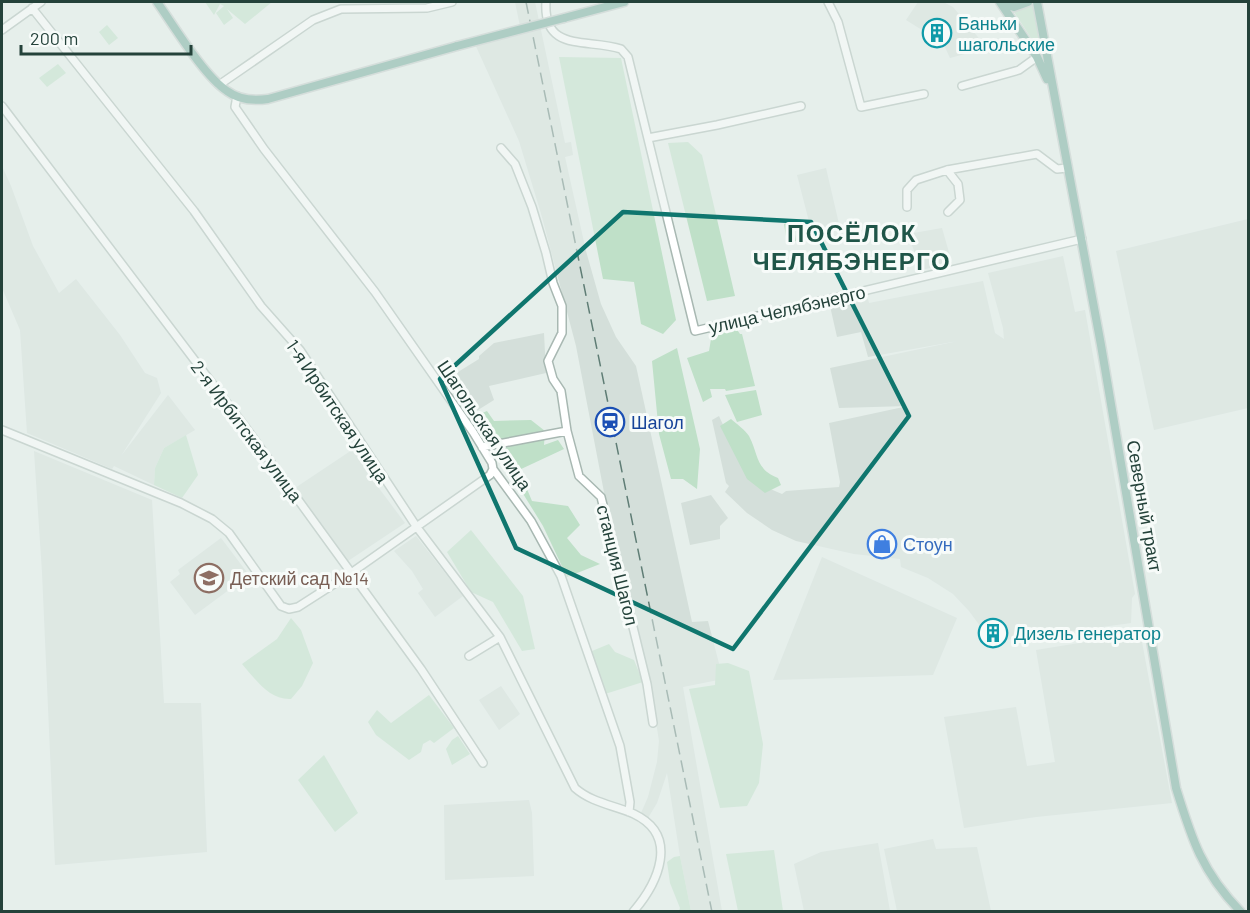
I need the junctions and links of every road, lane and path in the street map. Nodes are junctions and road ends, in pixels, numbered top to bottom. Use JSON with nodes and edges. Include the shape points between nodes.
{"nodes":[{"id":1,"x":41,"y":2,"type":"edge"},
{"id":2,"x":157,"y":2,"type":"edge"},
{"id":3,"x":452,"y":2,"type":"edge"},
{"id":4,"x":546,"y":2,"type":"edge"},
{"id":5,"x":624,"y":2,"type":"edge"},
{"id":6,"x":828,"y":2,"type":"edge"},
{"id":7,"x":1000,"y":2,"type":"edge"},
{"id":8,"x":1028,"y":2,"type":"edge"},
{"id":9,"x":1037,"y":2,"type":"edge"},
{"id":10,"x":32,"y":8,"type":"junction"},
{"id":11,"x":2,"y":30,"type":"edge"},
{"id":12,"x":1036,"y":57,"type":"junction"},
{"id":13,"x":219,"y":85,"type":"junction"},
{"id":14,"x":962,"y":86,"type":"dead end"},
{"id":15,"x":1053,"y":90,"type":"junction"},
{"id":16,"x":924,"y":94,"type":"dead end"},
{"id":17,"x":237,"y":96,"type":"junction"},
{"id":18,"x":2,"y":106,"type":"edge"},
{"id":19,"x":801,"y":106,"type":"dead end"},
{"id":20,"x":648,"y":138,"type":"junction"},
{"id":21,"x":501,"y":148,"type":"dead end"},
{"id":22,"x":1068,"y":168,"type":"junction"},
{"id":23,"x":947,"y":170,"type":"junction"},
{"id":24,"x":907,"y":207,"type":"dead end"},
{"id":25,"x":948,"y":212,"type":"dead end"},
{"id":26,"x":1082,"y":240,"type":"junction"},
{"id":27,"x":567,"y":431,"type":"junction"},
{"id":28,"x":2,"y":434,"type":"edge"},
{"id":29,"x":482,"y":447,"type":"junction"},
{"id":30,"x":493,"y":469,"type":"junction"},
{"id":31,"x":416,"y":526,"type":"junction"},
{"id":32,"x":351,"y":573,"type":"junction"},
{"id":33,"x":500,"y":637,"type":"junction"},
{"id":34,"x":469,"y":656,"type":"dead end"},
{"id":35,"x":653,"y":723,"type":"dead end"},
{"id":36,"x":483,"y":763,"type":"dead end"},
{"id":37,"x":629,"y":812,"type":"junction"},
{"id":38,"x":633,"y":912,"type":"edge"},
{"id":39,"x":1241,"y":912,"type":"edge"}],
"edges":[{"from":1,"to":10,"type":"street"},
{"from":2,"to":13,"type":"main road"},
{"from":3,"to":13,"type":"street","via":[[427,9],[341,9],[313,20]]},
{"from":4,"to":20,"type":"street","name":"улица Челябэнерго","via":[[549,27],[554,33],[562,38],[621,49],[628,57]]},
{"from":5,"to":17,"type":"main road","bridge":true,"via":[[268,99],[247,100]]},
{"from":6,"to":16,"type":"street","via":[[861,106]]},
{"from":7,"to":8,"type":"main road","via":[[1014,7]]},
{"from":7,"to":12,"type":"main road","name":"Северный тракт"},
{"from":9,"to":15,"type":"main road","name":"Северный тракт"},
{"from":10,"to":11,"type":"street"},
{"from":10,"to":31,"type":"street","name":"1-я Ирбитская улица","via":[[194,211],[261,306],[300,350]]},
{"from":12,"to":14,"type":"street","via":[[1018,70]]},
{"from":12,"to":15,"type":"main road","name":"Северный тракт"},
{"from":13,"to":17,"type":"main road"},
{"from":15,"to":22,"type":"main road","name":"Северный тракт"},
{"from":17,"to":29,"type":"street","name":"Шагольская улица","via":[[236,107],[242,117],[375,292]]},
{"from":18,"to":32,"type":"street","name":"2-я Ирбитская улица"},
{"from":19,"to":20,"type":"street"},
{"from":20,"to":26,"type":"street","name":"улица Челябэнерго","via":[[695,331]]},
{"from":21,"to":27,"type":"street","name":"станция Шагол","via":[[515,164],[532,207],[562,306],[562,333],[548,361],[561,391]]},
{"from":22,"to":23,"type":"street","via":[[1057,169],[1037,154]]},
{"from":22,"to":26,"type":"main road","name":"Северный тракт"},
{"from":23,"to":24,"type":"street","via":[[916,180],[907,190]]},
{"from":23,"to":25,"type":"street","via":[[958,184],[960,200]]},
{"from":26,"to":39,"type":"main road","name":"Северный тракт","via":[[1176,788],[1192,839],[1207,868]]},
{"from":27,"to":29,"type":"street"},
{"from":27,"to":35,"type":"street","name":"станция Шагол","via":[[579,476],[602,497]]},
{"from":28,"to":32,"type":"street","via":[[181,503],[212,519],[229,533],[283,608],[298,607]]},
{"from":29,"to":30,"type":"street","name":"Шагольская улица"},
{"from":30,"to":31,"type":"street","via":[[490,475]]},
{"from":30,"to":37,"type":"street","name":"Шагольская улица","via":[[531,521],[561,576],[620,746]]},
{"from":31,"to":32,"type":"street"},
{"from":31,"to":33,"type":"street","name":"1-я Ирбитская улица"},
{"from":32,"to":36,"type":"street","name":"2-я Ирбитская улица"},
{"from":33,"to":34,"type":"street"},
{"from":33,"to":37,"type":"street","name":"1-я Ирбитская улица","via":[[575,788],[583,796]]},
{"from":37,"to":38,"type":"street","name":"1-я Ирбитская улица","via":[[654,830],[661,848],[660,870]]}]}
